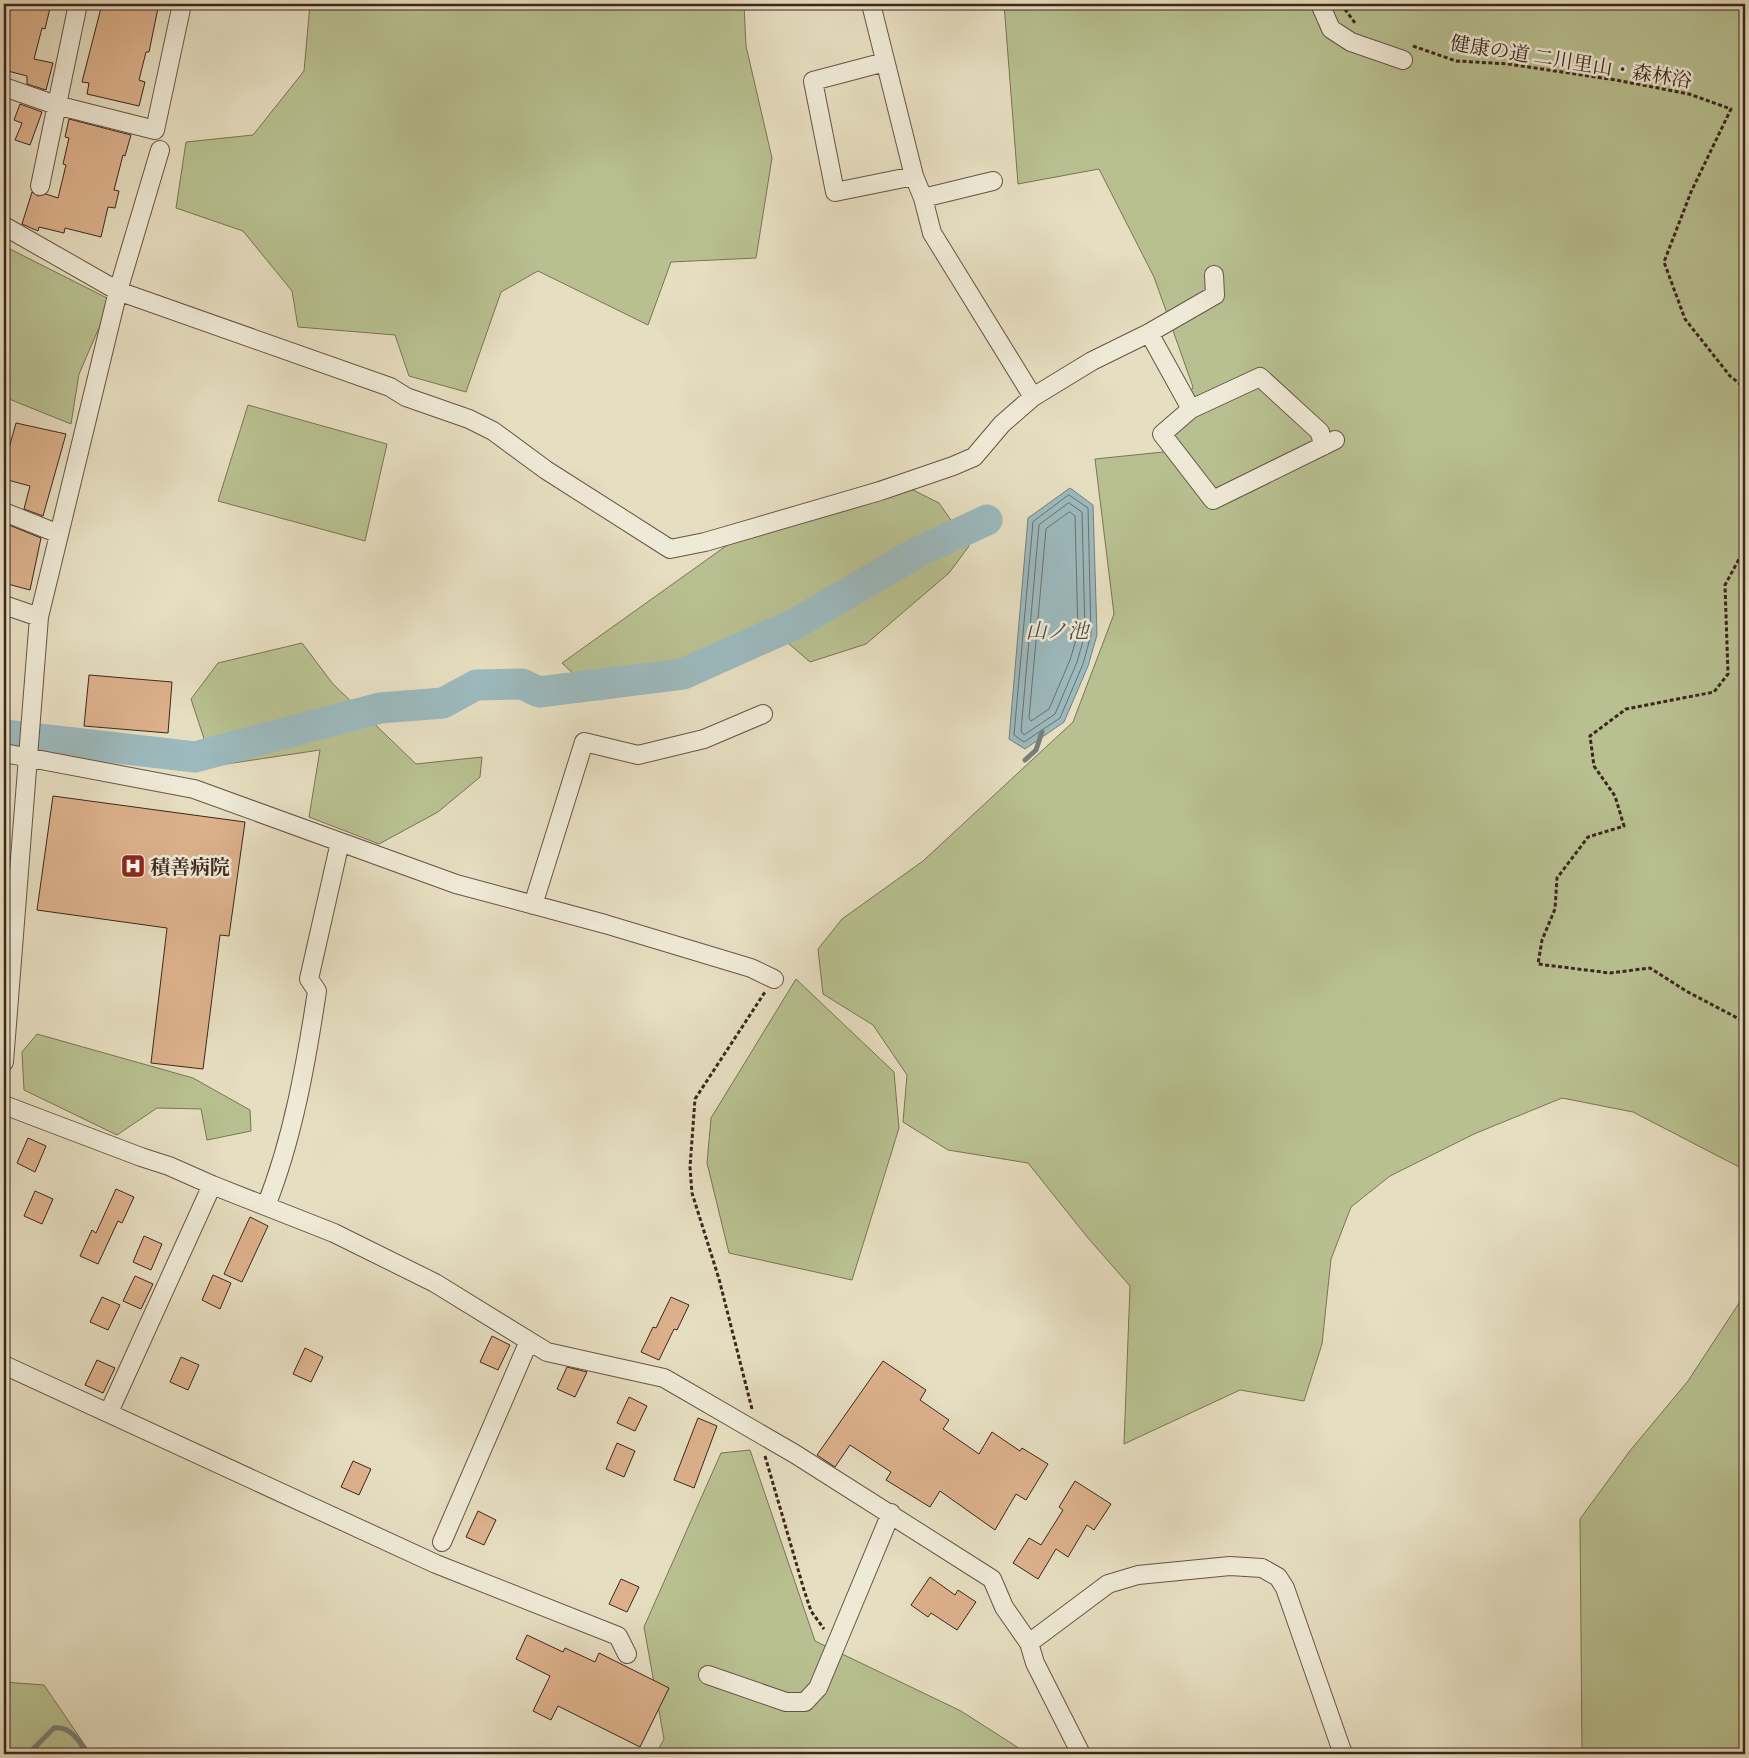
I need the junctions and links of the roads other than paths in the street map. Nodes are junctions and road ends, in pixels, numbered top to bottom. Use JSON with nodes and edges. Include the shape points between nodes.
{"nodes":[{"id":1,"x":78,"y":4,"type":"edge"},
{"id":2,"x":182,"y":4,"type":"edge"},
{"id":3,"x":871,"y":4,"type":"edge"},
{"id":4,"x":1320,"y":4,"type":"edge"},
{"id":5,"x":1407,"y":53,"type":"road end"},
{"id":6,"x":885,"y":62,"type":"junction"},
{"id":7,"x":4,"y":87,"type":"edge"},
{"id":8,"x":56,"y":105,"type":"junction"},
{"id":9,"x":160,"y":150,"type":"dead end"},
{"id":10,"x":914,"y":176,"type":"junction"},
{"id":11,"x":993,"y":181,"type":"dead end"},
{"id":12,"x":40,"y":186,"type":"dead end"},
{"id":13,"x":923,"y":198,"type":"junction"},
{"id":14,"x":4,"y":226,"type":"edge"},
{"id":15,"x":1214,"y":275,"type":"dead end"},
{"id":16,"x":118,"y":291,"type":"junction"},
{"id":17,"x":1149,"y":333,"type":"junction"},
{"id":18,"x":1033,"y":397,"type":"junction"},
{"id":19,"x":1192,"y":409,"type":"junction"},
{"id":20,"x":4,"y":512,"type":"edge"},
{"id":21,"x":59,"y":534,"type":"junction"},
{"id":22,"x":4,"y":605,"type":"edge"},
{"id":23,"x":39,"y":617,"type":"junction"},
{"id":24,"x":763,"y":714,"type":"dead end"},
{"id":25,"x":4,"y":753,"type":"edge"},
{"id":26,"x":28,"y":754,"type":"junction"},
{"id":27,"x":340,"y":842,"type":"junction"},
{"id":28,"x":533,"y":905,"type":"junction"},
{"id":29,"x":774,"y":979,"type":"road end"},
{"id":30,"x":5,"y":1041,"type":"edge"},
{"id":31,"x":4,"y":1062,"type":"edge"},
{"id":32,"x":4,"y":1105,"type":"edge"},
{"id":33,"x":212,"y":1186,"type":"junction"},
{"id":34,"x":266,"y":1206,"type":"junction"},
{"id":35,"x":529,"y":1341,"type":"junction"},
{"id":36,"x":4,"y":1365,"type":"edge"},
{"id":37,"x":109,"y":1412,"type":"junction"},
{"id":38,"x":891,"y":1513,"type":"junction"},
{"id":39,"x":442,"y":1542,"type":"dead end"},
{"id":40,"x":1029,"y":1643,"type":"junction"},
{"id":41,"x":627,"y":1654,"type":"dead end"},
{"id":42,"x":708,"y":1675,"type":"dead end"},
{"id":43,"x":1081,"y":1754,"type":"edge"},
{"id":44,"x":1343,"y":1754,"type":"edge"}],
"edges":[{"from":1,"to":8,"type":"street"},
{"from":2,"to":8,"type":"street","via":[[155,130]]},
{"from":3,"to":6,"type":"street"},
{"from":4,"to":5,"type":"street","via":[[1331,29],[1351,42]]},
{"from":6,"to":10,"type":"street"},
{"from":6,"to":10,"type":"street","via":[[813,81],[835,192]]},
{"from":7,"to":8,"type":"street"},
{"from":8,"to":12,"type":"street"},
{"from":9,"to":16,"type":"street"},
{"from":10,"to":13,"type":"street"},
{"from":11,"to":13,"type":"street"},
{"from":13,"to":18,"type":"street","via":[[932,233]]},
{"from":14,"to":16,"type":"street"},
{"from":15,"to":17,"type":"street","via":[[1215,295]]},
{"from":16,"to":18,"type":"street","via":[[390,388],[493,431],[546,470],[670,549],[880,491],[953,466],[974,457],[1002,424]]},
{"from":16,"to":21,"type":"street"},
{"from":17,"to":18,"type":"street","via":[[1092,361]]},
{"from":17,"to":19,"type":"street"},
{"from":19,"to":19,"type":"street","via":[[1260,377],[1329,443],[1213,500],[1162,434]]},
{"from":20,"to":21,"type":"street"},
{"from":21,"to":23,"type":"street"},
{"from":22,"to":23,"type":"street"},
{"from":23,"to":26,"type":"street"},
{"from":24,"to":28,"type":"street","via":[[704,739],[638,755],[584,742]]},
{"from":25,"to":26,"type":"street"},
{"from":26,"to":27,"type":"street","via":[[194,790]]},
{"from":26,"to":30,"type":"street"},
{"from":27,"to":28,"type":"street","via":[[456,884]]},
{"from":27,"to":34,"type":"street","via":[[309,979],[317,990],[309,1045],[294,1116]]},
{"from":28,"to":29,"type":"street","via":[[751,968]]},
{"from":30,"to":31,"type":"street"},
{"from":32,"to":33,"type":"street","via":[[169,1166]]},
{"from":33,"to":34,"type":"street"},
{"from":33,"to":37,"type":"street"},
{"from":34,"to":35,"type":"street","via":[[334,1233],[436,1283]]},
{"from":35,"to":38,"type":"street","via":[[547,1352],[664,1378]]},
{"from":35,"to":39,"type":"street"},
{"from":36,"to":37,"type":"street"},
{"from":37,"to":41,"type":"street","via":[[436,1564],[618,1636]]},
{"from":38,"to":40,"type":"street","via":[[992,1578],[1004,1608]]},
{"from":38,"to":42,"type":"street","via":[[818,1688],[804,1702],[786,1702]]},
{"from":40,"to":43,"type":"street","via":[[1035,1663]]},
{"from":40,"to":44,"type":"street","via":[[1108,1584],[1138,1575],[1230,1566],[1262,1568],[1278,1577],[1285,1588]]}]}
